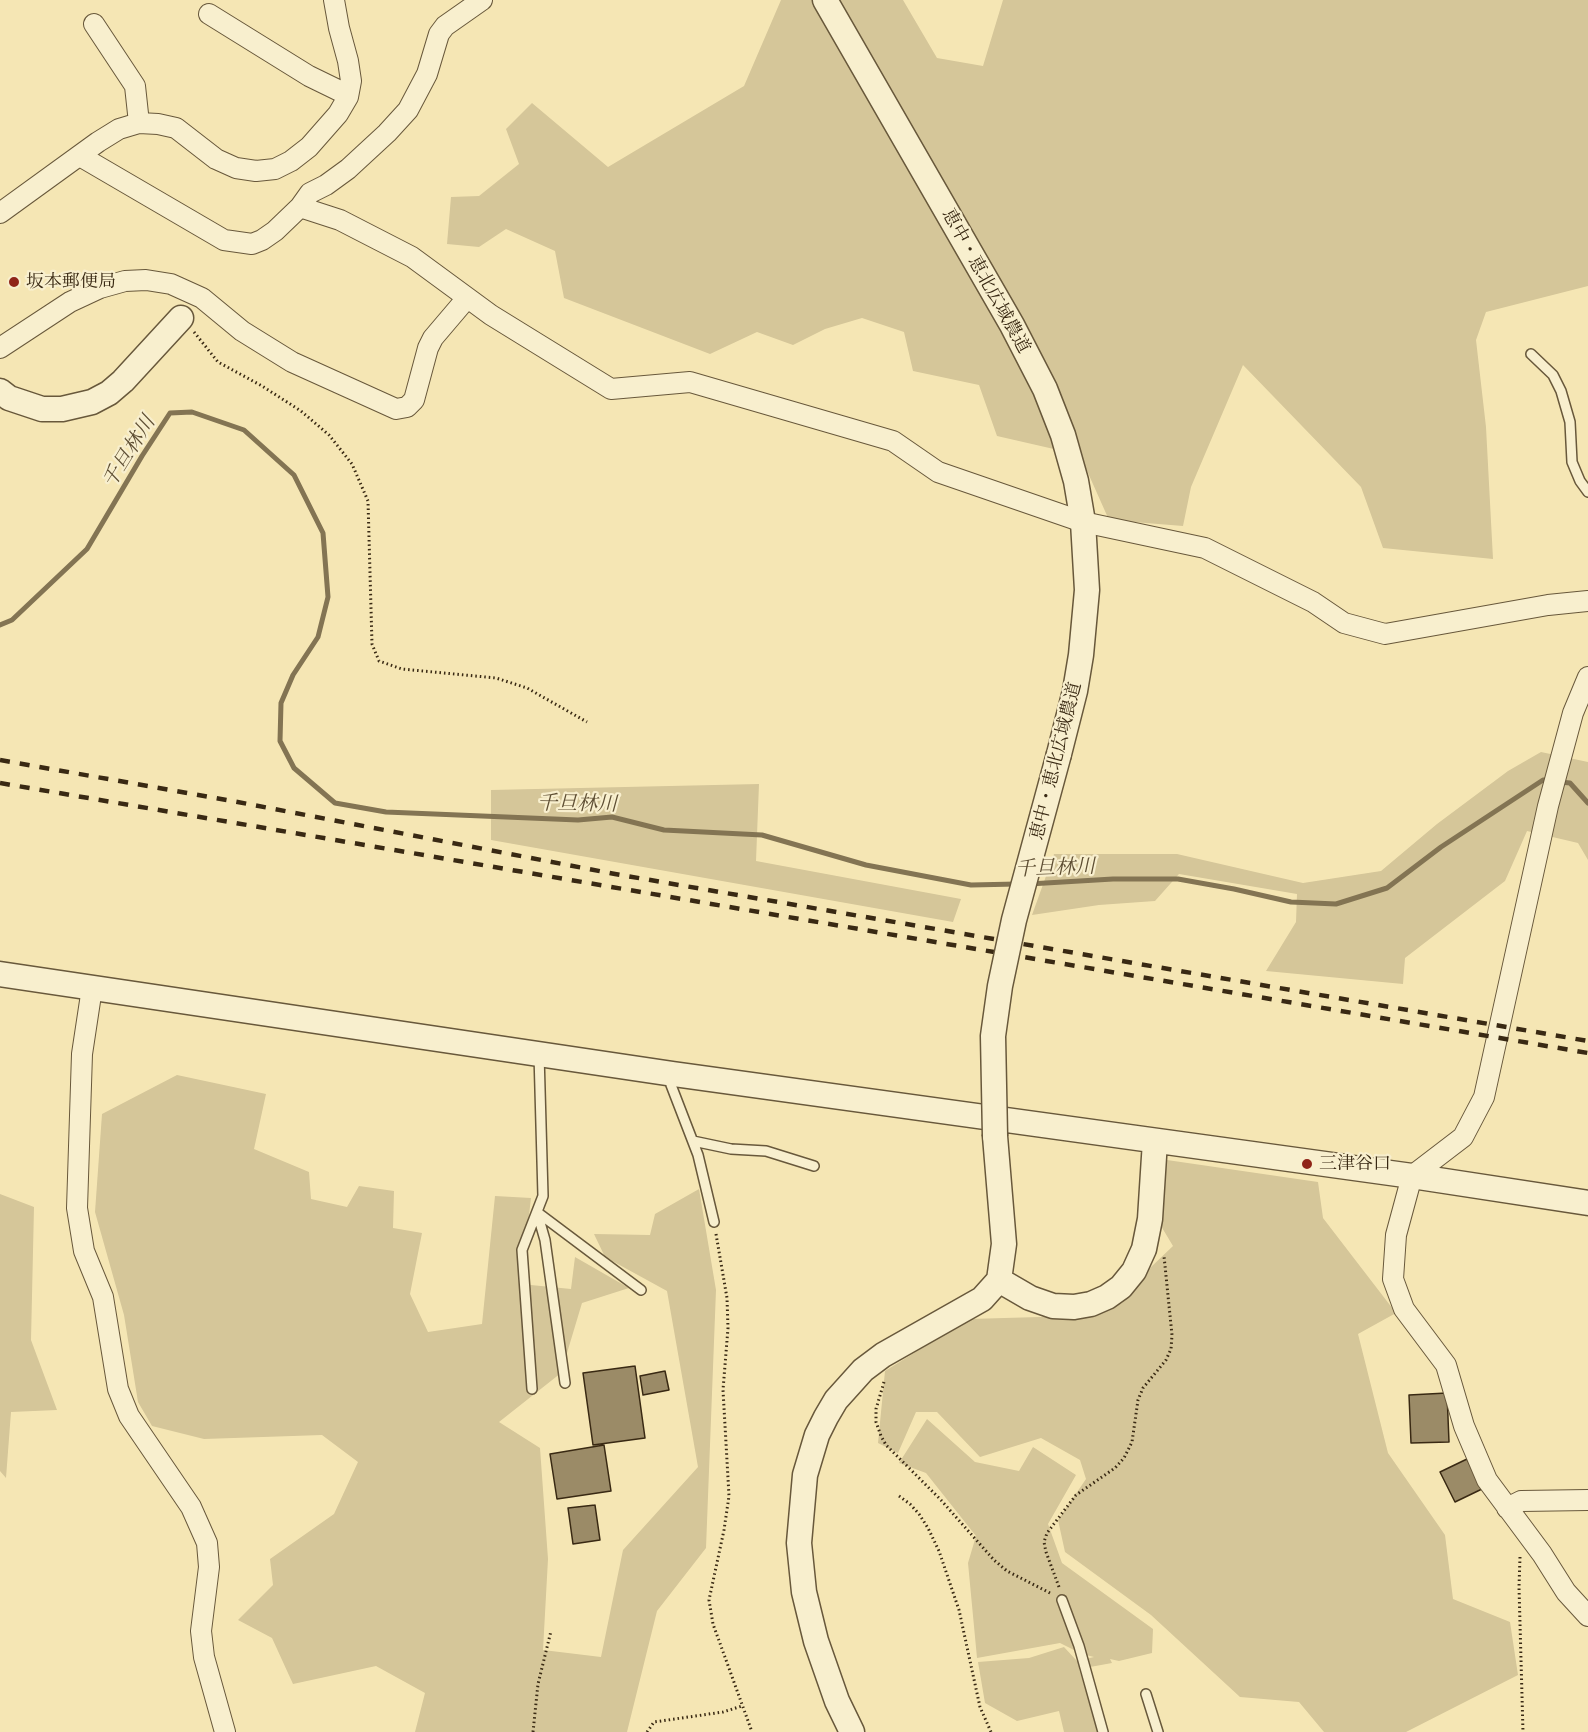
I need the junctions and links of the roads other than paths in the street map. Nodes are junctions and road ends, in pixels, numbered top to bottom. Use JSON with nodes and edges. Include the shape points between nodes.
{"nodes":[{"id":1,"x":334,"y":0,"type":"edge"},
{"id":2,"x":482,"y":0,"type":"edge"},
{"id":3,"x":825,"y":0,"type":"edge"},
{"id":4,"x":209,"y":14,"type":"dead end"},
{"id":5,"x":94,"y":24,"type":"dead end"},
{"id":6,"x":348,"y":95,"type":"junction"},
{"id":7,"x":139,"y":123,"type":"junction"},
{"id":8,"x":80,"y":156,"type":"junction"},
{"id":9,"x":300,"y":207,"type":"junction"},
{"id":10,"x":0,"y":213,"type":"edge"},
{"id":11,"x":467,"y":298,"type":"junction"},
{"id":12,"x":181,"y":318,"type":"road end"},
{"id":13,"x":0,"y":348,"type":"edge"},
{"id":14,"x":1531,"y":354,"type":"dead end"},
{"id":15,"x":0,"y":391,"type":"edge"},
{"id":16,"x":1588,"y":492,"type":"edge"},
{"id":17,"x":1083,"y":522,"type":"junction"},
{"id":18,"x":1588,"y":601,"type":"edge"},
{"id":19,"x":1588,"y":677,"type":"edge"},
{"id":20,"x":0,"y":974,"type":"edge"},
{"id":21,"x":92,"y":988,"type":"junction"},
{"id":22,"x":539,"y":1054,"type":"junction"},
{"id":23,"x":673,"y":1074,"type":"junction"},
{"id":24,"x":693,"y":1141,"type":"junction"},
{"id":25,"x":1155,"y":1141,"type":"junction"},
{"id":26,"x":814,"y":1166,"type":"dead end"},
{"id":27,"x":1412,"y":1176,"type":"junction"},
{"id":28,"x":1588,"y":1203,"type":"edge"},
{"id":29,"x":537,"y":1212,"type":"junction"},
{"id":30,"x":714,"y":1222,"type":"road end"},
{"id":31,"x":999,"y":1280,"type":"junction"},
{"id":32,"x":641,"y":1290,"type":"dead end"},
{"id":33,"x":566,"y":1383,"type":"dead end"},
{"id":34,"x":532,"y":1389,"type":"dead end"},
{"id":35,"x":1588,"y":1500,"type":"edge"},
{"id":36,"x":1507,"y":1508,"type":"junction"},
{"id":37,"x":1062,"y":1600,"type":"road end"},
{"id":38,"x":1588,"y":1616,"type":"edge"},
{"id":39,"x":1146,"y":1694,"type":"dead end"},
{"id":40,"x":225,"y":1732,"type":"edge"},
{"id":41,"x":852,"y":1732,"type":"edge"},
{"id":42,"x":1103,"y":1732,"type":"edge"},
{"id":43,"x":1158,"y":1732,"type":"edge"}],
"edges":[{"from":1,"to":6,"type":"street","via":[[351,81]]},
{"from":2,"to":9,"type":"street","via":[[439,34],[427,74],[408,110],[348,169],[310,193]]},
{"from":3,"to":17,"type":"street","name":"恵中・恵北広域農道","via":[[1045,389],[1076,481]]},
{"from":4,"to":6,"type":"street","via":[[309,76]]},
{"from":5,"to":7,"type":"street","via":[[135,86]]},
{"from":6,"to":7,"type":"street","via":[[338,114],[309,147],[275,169],[236,168],[216,159],[176,128]]},
{"from":7,"to":8,"type":"street","via":[[119,129]]},
{"from":8,"to":9,"type":"street","via":[[232,242],[252,244],[262,240]]},
{"from":8,"to":10,"type":"street"},
{"from":9,"to":11,"type":"street","via":[[340,220],[412,257]]},
{"from":11,"to":13,"type":"street","via":[[433,338],[414,400],[407,407],[396,409],[292,362],[242,331],[202,298],[171,284],[146,280],[100,288]]},
{"from":11,"to":17,"type":"street","via":[[611,389],[690,382],[894,441],[938,472]]},
{"from":12,"to":15,"type":"street","via":[[123,381],[92,402],[42,409]]},
{"from":14,"to":16,"type":"lane","via":[[1553,375],[1561,391],[1570,422],[1572,462]]},
{"from":17,"to":18,"type":"street","via":[[1205,548],[1313,602],[1344,623],[1385,634]]},
{"from":17,"to":31,"type":"street","name":"恵中・恵北広域農道","bridge":true,"via":[[1087,590],[1075,691],[1014,920],[993,1036],[995,1136],[1004,1244]]},
{"from":19,"to":27,"type":"street","via":[[1573,712],[1548,806],[1484,1097],[1463,1137]]},
{"from":20,"to":21,"type":"street"},
{"from":21,"to":22,"type":"street"},
{"from":21,"to":40,"type":"street","via":[[82,1054],[77,1208],[84,1251],[103,1297],[118,1389],[129,1416],[191,1507],[207,1543],[209,1567],[201,1631]]},
{"from":22,"to":23,"type":"street"},
{"from":22,"to":29,"type":"lane","via":[[543,1196]]},
{"from":23,"to":24,"type":"lane","via":[[671,1085]]},
{"from":23,"to":25,"type":"street"},
{"from":24,"to":26,"type":"lane","via":[[765,1151]]},
{"from":24,"to":30,"type":"lane"},
{"from":25,"to":27,"type":"street"},
{"from":25,"to":31,"type":"street","via":[[1144,1249],[1121,1287],[1091,1304],[1053,1306]]},
{"from":27,"to":28,"type":"street"},
{"from":27,"to":36,"type":"street","via":[[1396,1235],[1392,1279],[1404,1309],[1446,1365],[1464,1426],[1487,1480]]},
{"from":29,"to":32,"type":"lane"},
{"from":29,"to":33,"type":"lane","via":[[545,1240]]},
{"from":29,"to":34,"type":"lane","via":[[522,1250]]},
{"from":31,"to":41,"type":"street","via":[[982,1299],[863,1370],[826,1417],[810,1454],[801,1505],[800,1568],[816,1641]]},
{"from":35,"to":36,"type":"street","via":[[1521,1501]]},
{"from":36,"to":38,"type":"street","via":[[1566,1592]]},
{"from":37,"to":42,"type":"lane"},
{"from":39,"to":43,"type":"lane"}]}
